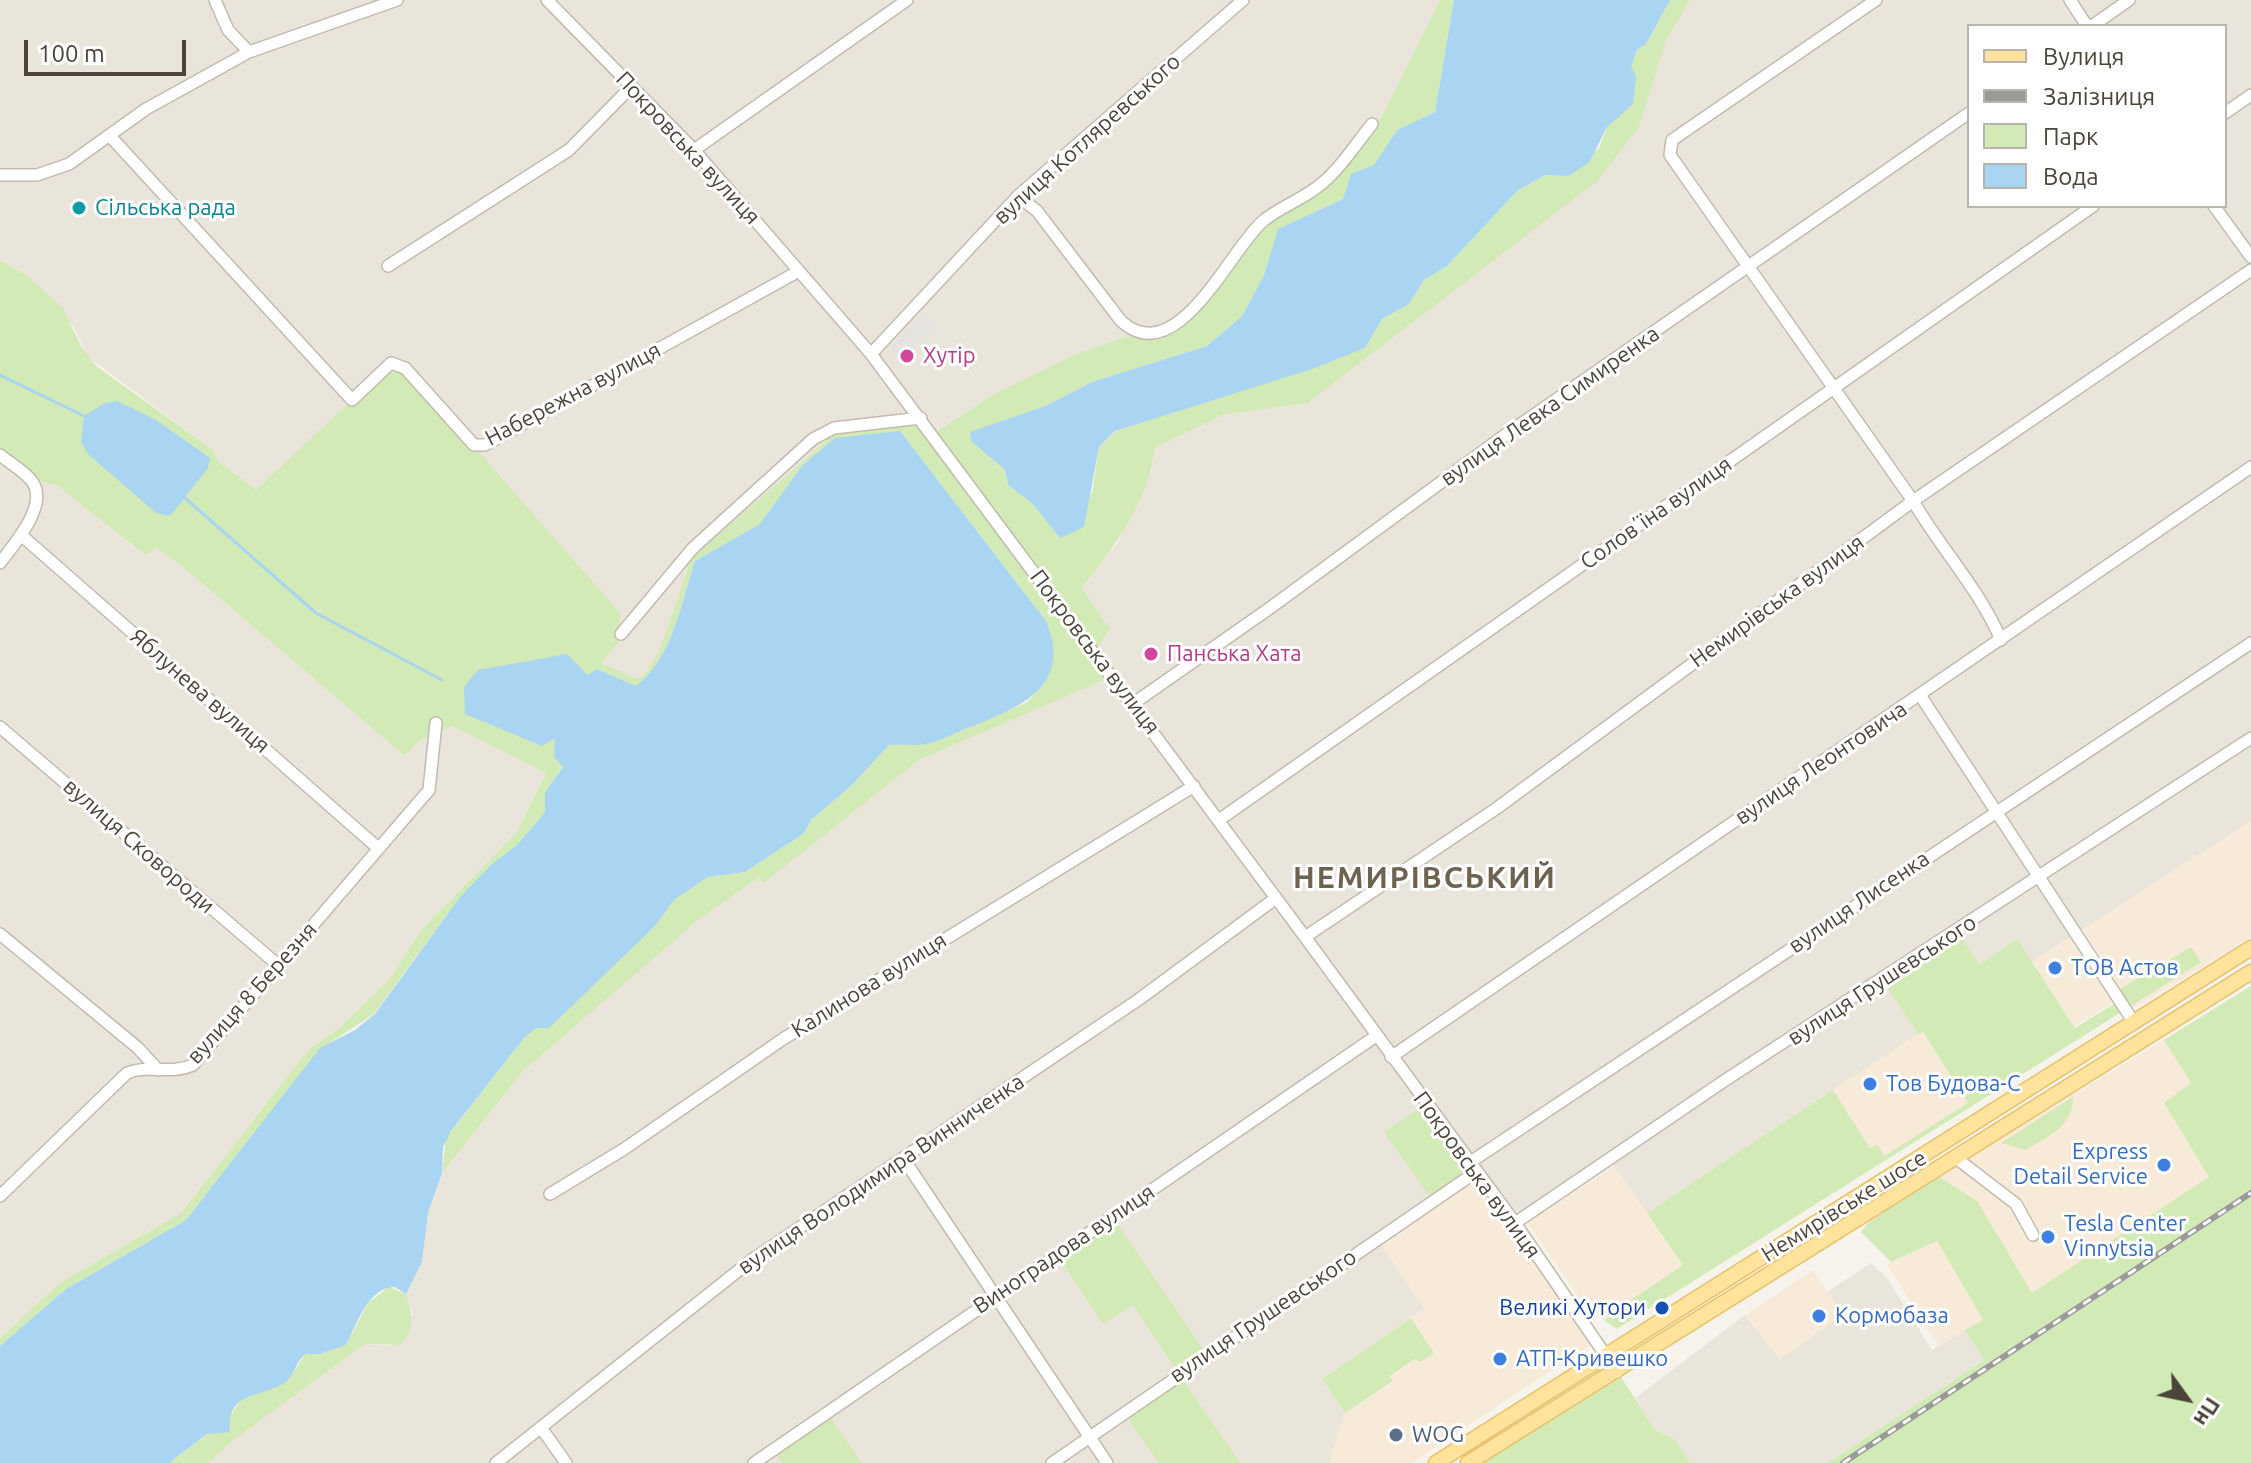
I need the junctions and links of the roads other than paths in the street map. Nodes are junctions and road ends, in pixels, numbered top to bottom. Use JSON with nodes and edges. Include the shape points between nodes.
{"nodes":[{"id":1,"x":215,"y":0,"type":"edge"},
{"id":2,"x":397,"y":0,"type":"edge"},
{"id":3,"x":547,"y":0,"type":"edge"},
{"id":4,"x":907,"y":0,"type":"edge"},
{"id":5,"x":1243,"y":0,"type":"edge"},
{"id":6,"x":1876,"y":0,"type":"edge"},
{"id":7,"x":2070,"y":0,"type":"edge"},
{"id":8,"x":2129,"y":0,"type":"edge"},
{"id":9,"x":2088,"y":24,"type":"edge"},
{"id":10,"x":2092,"y":24,"type":"edge"},
{"id":11,"x":249,"y":52,"type":"junction"},
{"id":12,"x":632,"y":86,"type":"junction"},
{"id":13,"x":2251,"y":95,"type":"edge"},
{"id":14,"x":2227,"y":112,"type":"edge"},
{"id":15,"x":1967,"y":114,"type":"edge"},
{"id":16,"x":1372,"y":124,"type":"dead end"},
{"id":17,"x":110,"y":136,"type":"junction"},
{"id":18,"x":694,"y":150,"type":"junction"},
{"id":19,"x":0,"y":175,"type":"edge"},
{"id":20,"x":1018,"y":196,"type":"junction"},
{"id":21,"x":2090,"y":208,"type":"edge"},
{"id":22,"x":2215,"y":208,"type":"edge"},
{"id":23,"x":2251,"y":257,"type":"edge"},
{"id":24,"x":388,"y":266,"type":"dead end"},
{"id":25,"x":1750,"y":267,"type":"junction"},
{"id":26,"x":2251,"y":270,"type":"edge"},
{"id":27,"x":799,"y":271,"type":"junction"},
{"id":28,"x":871,"y":354,"type":"junction"},
{"id":29,"x":1832,"y":389,"type":"junction"},
{"id":30,"x":921,"y":418,"type":"junction"},
{"id":31,"x":0,"y":455,"type":"edge"},
{"id":32,"x":2251,"y":467,"type":"edge"},
{"id":33,"x":1913,"y":501,"type":"junction"},
{"id":34,"x":21,"y":535,"type":"junction"},
{"id":35,"x":0,"y":563,"type":"edge"},
{"id":36,"x":621,"y":634,"type":"dead end"},
{"id":37,"x":2001,"y":640,"type":"junction"},
{"id":38,"x":2251,"y":643,"type":"edge"},
{"id":39,"x":1920,"y":695,"type":"junction"},
{"id":40,"x":1134,"y":703,"type":"junction"},
{"id":41,"x":436,"y":723,"type":"dead end"},
{"id":42,"x":0,"y":727,"type":"edge"},
{"id":43,"x":2251,"y":738,"type":"edge"},
{"id":44,"x":1194,"y":786,"type":"junction"},
{"id":45,"x":1997,"y":810,"type":"junction"},
{"id":46,"x":1219,"y":820,"type":"junction"},
{"id":47,"x":378,"y":848,"type":"junction"},
{"id":48,"x":2040,"y":877,"type":"junction"},
{"id":49,"x":1276,"y":898,"type":"junction"},
{"id":50,"x":1305,"y":937,"type":"junction"},
{"id":51,"x":2,"y":938,"type":"edge"},
{"id":52,"x":2251,"y":948,"type":"edge"},
{"id":53,"x":278,"y":965,"type":"junction"},
{"id":54,"x":2251,"y":972,"type":"edge"},
{"id":55,"x":2133,"y":1021,"type":"junction"},
{"id":56,"x":1376,"y":1036,"type":"junction"},
{"id":57,"x":1391,"y":1057,"type":"junction"},
{"id":58,"x":158,"y":1070,"type":"junction"},
{"id":59,"x":903,"y":1158,"type":"junction"},
{"id":60,"x":1956,"y":1158,"type":"junction"},
{"id":61,"x":1472,"y":1167,"type":"junction"},
{"id":62,"x":550,"y":1194,"type":"dead end"},
{"id":63,"x":0,"y":1196,"type":"edge"},
{"id":64,"x":1515,"y":1223,"type":"junction"},
{"id":65,"x":2033,"y":1235,"type":"dead end"},
{"id":66,"x":995,"y":1296,"type":"junction"},
{"id":67,"x":1607,"y":1357,"type":"junction"},
{"id":68,"x":1617,"y":1372,"type":"junction"},
{"id":69,"x":542,"y":1429,"type":"junction"},
{"id":70,"x":1090,"y":1437,"type":"junction"},
{"id":71,"x":496,"y":1463,"type":"edge"},
{"id":72,"x":566,"y":1463,"type":"edge"},
{"id":73,"x":754,"y":1463,"type":"edge"},
{"id":74,"x":1052,"y":1463,"type":"edge"},
{"id":75,"x":1107,"y":1463,"type":"edge"},
{"id":76,"x":1436,"y":1463,"type":"edge"},
{"id":77,"x":1468,"y":1463,"type":"edge"}],
"edges":[{"from":1,"to":11,"type":"street","via":[[228,30]]},
{"from":2,"to":11,"type":"street"},
{"from":3,"to":12,"type":"street","name":"Покровська вулиця"},
{"from":4,"to":18,"type":"street"},
{"from":5,"to":20,"type":"street","name":"вулиця Котляревського"},
{"from":6,"to":25,"type":"street","via":[[1672,140],[1670,155]]},
{"from":7,"to":9,"type":"street"},
{"from":8,"to":10,"type":"street"},
{"from":11,"to":17,"type":"street","via":[[146,109]]},
{"from":12,"to":18,"type":"street","name":"Покровська вулиця"},
{"from":12,"to":24,"type":"street","via":[[569,150]]},
{"from":13,"to":14,"type":"street"},
{"from":15,"to":25,"type":"street","name":"вулиця Левка Симиренка"},
{"from":16,"to":20,"type":"street","via":[[1322,184],[1261,222],[1217,284],[1176,323],[1146,335],[1121,321],[1037,211]]},
{"from":17,"to":19,"type":"street","via":[[69,164],[37,175]]},
{"from":17,"to":27,"type":"street","name":"Набережна вулиця","via":[[352,400],[391,363],[405,368],[474,445],[485,445]]},
{"from":18,"to":27,"type":"street","name":"Покровська вулиця"},
{"from":20,"to":28,"type":"street","name":"вулиця Котляревського"},
{"from":21,"to":29,"type":"street","name":"Соловʼїна вулиця"},
{"from":22,"to":23,"type":"street"},
{"from":25,"to":29,"type":"street"},
{"from":25,"to":40,"type":"street","name":"вулиця Левка Симиренка","via":[[1508,433]]},
{"from":26,"to":33,"type":"street","name":"Немирівська вулиця"},
{"from":27,"to":28,"type":"street","name":"Покровська вулиця"},
{"from":28,"to":30,"type":"street","name":"Покровська вулиця"},
{"from":29,"to":33,"type":"street"},
{"from":29,"to":46,"type":"street","name":"Соловʼїна вулиця"},
{"from":30,"to":36,"type":"street","via":[[834,428],[813,439],[693,548]]},
{"from":30,"to":40,"type":"street","name":"Покровська вулиця"},
{"from":31,"to":34,"type":"street","via":[[37,488],[38,500]]},
{"from":32,"to":37,"type":"street","name":"вулиця Леонтовича"},
{"from":33,"to":37,"type":"street","via":[[1988,608]]},
{"from":33,"to":50,"type":"street","name":"Немирівська вулиця","via":[[1497,808]]},
{"from":34,"to":35,"type":"street"},
{"from":34,"to":47,"type":"street","name":"Яблунева вулиця"},
{"from":37,"to":39,"type":"street","name":"вулиця Леонтовича"},
{"from":38,"to":45,"type":"street","name":"вулиця Лисенка"},
{"from":39,"to":45,"type":"street"},
{"from":39,"to":57,"type":"street","name":"вулиця Леонтовича"},
{"from":40,"to":44,"type":"street","name":"Покровська вулиця"},
{"from":41,"to":47,"type":"street","name":"вулиця 8 Березня","via":[[429,790]]},
{"from":42,"to":53,"type":"street","name":"вулиця Сковороди"},
{"from":43,"to":48,"type":"street","name":"вулиця Грушевського"},
{"from":44,"to":46,"type":"street","name":"Покровська вулиця"},
{"from":44,"to":62,"type":"street","name":"Калинова вулиця","via":[[783,1039]]},
{"from":45,"to":48,"type":"street"},
{"from":45,"to":61,"type":"street","name":"вулиця Лисенка"},
{"from":46,"to":49,"type":"street","name":"Покровська вулиця"},
{"from":47,"to":53,"type":"street","name":"вулиця 8 Березня"},
{"from":48,"to":55,"type":"street"},
{"from":48,"to":64,"type":"street","name":"вулиця Грушевського"},
{"from":49,"to":50,"type":"street","name":"Покровська вулиця"},
{"from":49,"to":59,"type":"street","name":"вулиця Володимира Винниченка","via":[[1138,1000]]},
{"from":50,"to":56,"type":"street","name":"Покровська вулиця"},
{"from":51,"to":58,"type":"street"},
{"from":52,"to":55,"type":"main road","name":"Немирівське шосе"},
{"from":53,"to":58,"type":"street","name":"вулиця 8 Березня","via":[[193,1065],[177,1072]]},
{"from":54,"to":60,"type":"main road","name":"Немирівське шосе"},
{"from":55,"to":67,"type":"main road","name":"Немирівське шосе"},
{"from":56,"to":57,"type":"street","name":"Покровська вулиця"},
{"from":56,"to":66,"type":"street","name":"Виноградова вулиця"},
{"from":57,"to":61,"type":"street","name":"Покровська вулиця"},
{"from":58,"to":63,"type":"street","name":"вулиця 8 Березня","via":[[127,1073]]},
{"from":59,"to":66,"type":"street"},
{"from":59,"to":69,"type":"street","name":"вулиця Володимира Винниченка","via":[[753,1259]]},
{"from":60,"to":65,"type":"street","via":[[2016,1204]]},
{"from":60,"to":68,"type":"main road","name":"Немирівське шосе"},
{"from":61,"to":64,"type":"street","name":"Покровська вулиця"},
{"from":61,"to":70,"type":"street","name":"вулиця Грушевського"},
{"from":64,"to":67,"type":"street","name":"Покровська вулиця"},
{"from":66,"to":70,"type":"street"},
{"from":66,"to":73,"type":"street","name":"Виноградова вулиця"},
{"from":67,"to":68,"type":"street","name":"Покровська вулиця"},
{"from":67,"to":76,"type":"main road","name":"Немирівське шосе"},
{"from":68,"to":77,"type":"main road","name":"Немирівське шосе"},
{"from":69,"to":71,"type":"street","name":"вулиця Володимира Винниченка"},
{"from":69,"to":72,"type":"street"},
{"from":70,"to":74,"type":"street","name":"вулиця Грушевського"},
{"from":70,"to":75,"type":"street"}]}
